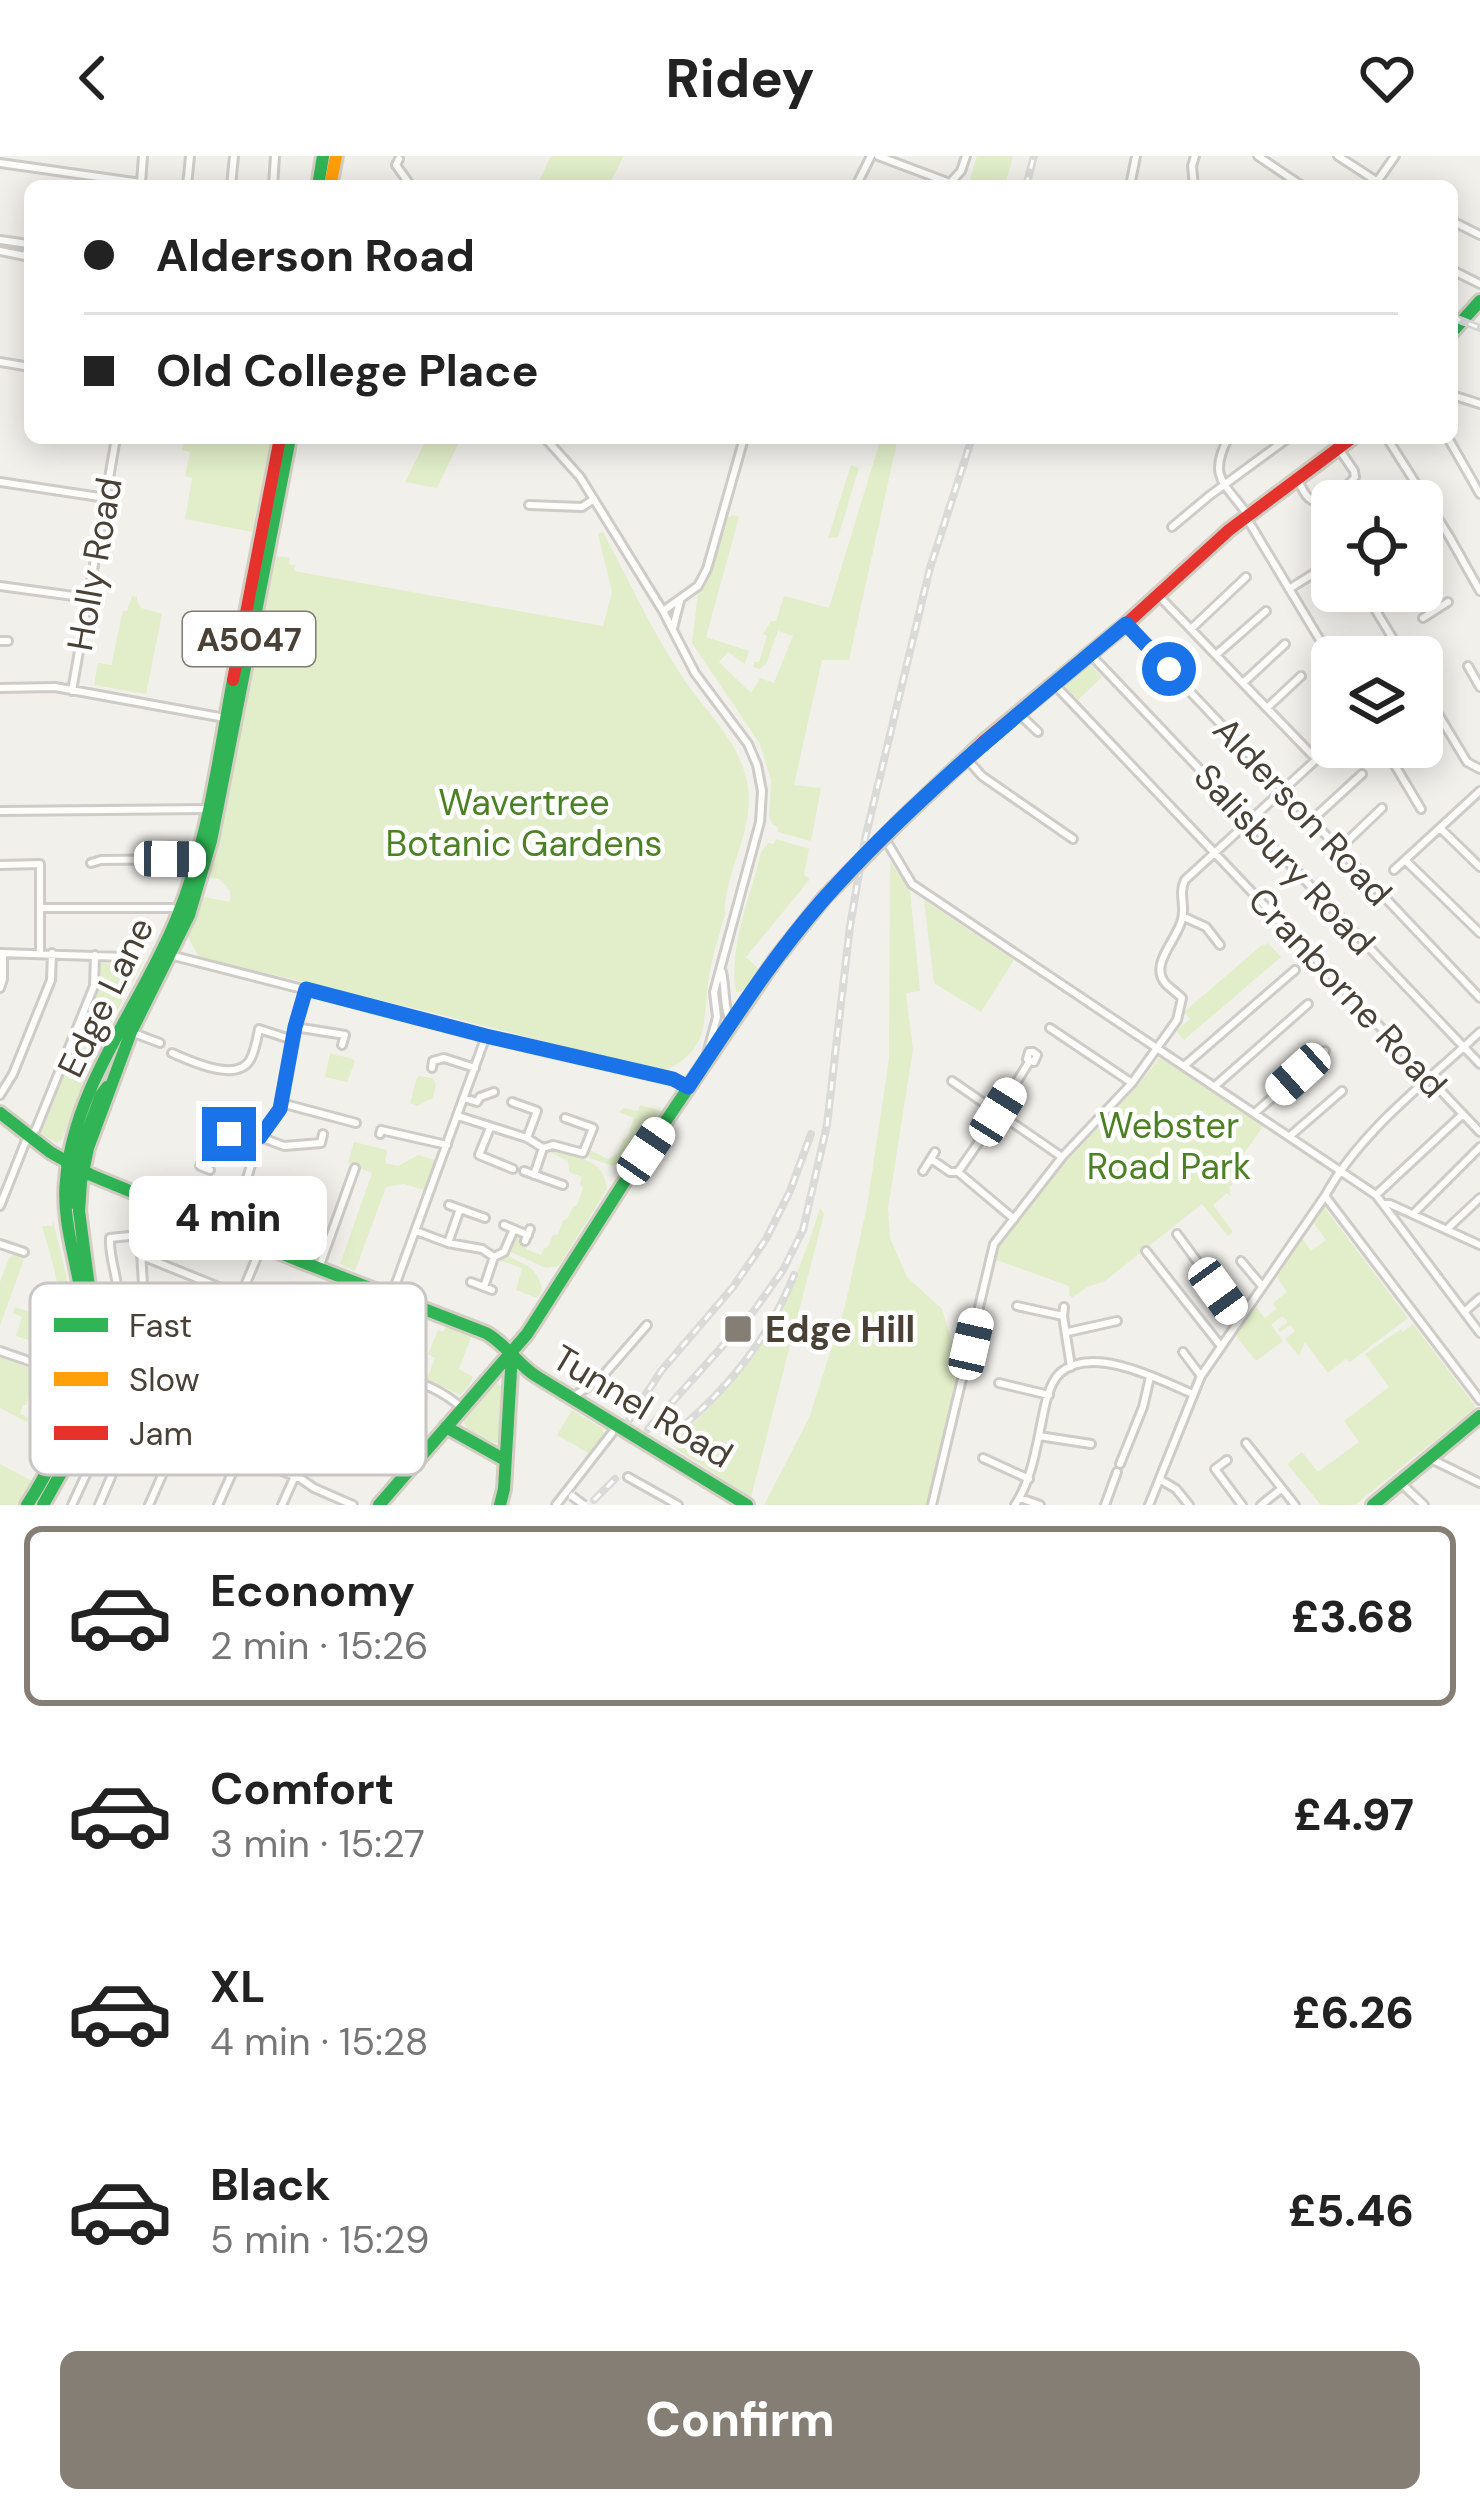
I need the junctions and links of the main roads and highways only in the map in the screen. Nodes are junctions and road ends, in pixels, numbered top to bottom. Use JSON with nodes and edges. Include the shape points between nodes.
{"nodes":[{"id":1,"x":1480,"y":301,"type":"edge"},
{"id":2,"x":1458,"y":325,"type":"edge"},
{"id":3,"x":279,"y":444,"type":"edge"},
{"id":4,"x":289,"y":444,"type":"edge"},
{"id":5,"x":1344,"y":444,"type":"edge"},
{"id":6,"x":201,"y":860,"type":"junction"},
{"id":7,"x":112,"y":1081,"type":"junction"},
{"id":8,"x":0,"y":1113,"type":"edge"},
{"id":9,"x":67,"y":1165,"type":"junction"},
{"id":10,"x":83,"y":1173,"type":"junction"},
{"id":11,"x":74,"y":1263,"type":"junction"},
{"id":12,"x":79,"y":1283,"type":"edge"},
{"id":13,"x":89,"y":1283,"type":"edge"},
{"id":14,"x":358,"y":1283,"type":"edge"},
{"id":15,"x":426,"y":1309,"type":"edge"},
{"id":16,"x":512,"y":1353,"type":"junction"},
{"id":17,"x":536,"y":1376,"type":"junction"},
{"id":18,"x":509,"y":1384,"type":"junction"},
{"id":19,"x":1480,"y":1416,"type":"edge"},
{"id":20,"x":446,"y":1427,"type":"junction"},
{"id":21,"x":426,"y":1450,"type":"edge"},
{"id":22,"x":505,"y":1460,"type":"junction"},
{"id":23,"x":45,"y":1475,"type":"edge"},
{"id":24,"x":60,"y":1475,"type":"edge"},
{"id":25,"x":407,"y":1475,"type":"edge"},
{"id":26,"x":738,"y":1501,"type":"edge"},
{"id":27,"x":386,"y":1503,"type":"edge"},
{"id":28,"x":43,"y":1504,"type":"edge"},
{"id":29,"x":27,"y":1505,"type":"edge"},
{"id":30,"x":500,"y":1505,"type":"edge"},
{"id":31,"x":1373,"y":1505,"type":"edge"}],
"edges":[{"from":1,"to":2,"type":"main road"},
{"from":3,"to":6,"type":"main road","name":"Edge Lane","number":"A5047"},
{"from":4,"to":6,"type":"main road","name":"Edge Lane","number":"A5047","via":[[222,797]]},
{"from":5,"to":16,"type":"main road","bridge":true,"via":[[1247,516],[1018,712],[824,898],[731,1023]]},
{"from":6,"to":7,"type":"main road","name":"Edge Lane","number":"A5047","via":[[189,915]]},
{"from":6,"to":9,"type":"main road","name":"Edge Lane","number":"A5047","via":[[119,1029]]},
{"from":7,"to":9,"type":"main road"},
{"from":7,"to":10,"type":"main road","name":"Edge Lane","number":"A5047"},
{"from":8,"to":9,"type":"main road","name":"Tunnel Road"},
{"from":9,"to":10,"type":"main road","name":"Tunnel Road"},
{"from":9,"to":11,"type":"main road","name":"Edge Lane","number":"A5047","via":[[63,1207]]},
{"from":10,"to":11,"type":"main road","via":[[72,1183]]},
{"from":10,"to":13,"type":"main road","name":"Edge Lane","number":"A5047"},
{"from":10,"to":14,"type":"main road","name":"Tunnel Road"},
{"from":11,"to":12,"type":"main road","name":"Edge Lane","number":"A5047"},
{"from":15,"to":16,"type":"main road","name":"Tunnel Road","via":[[486,1333]]},
{"from":16,"to":17,"type":"main road","name":"Tunnel Road"},
{"from":16,"to":18,"type":"main road"},
{"from":16,"to":20,"type":"main road"},
{"from":17,"to":18,"type":"main road"},
{"from":17,"to":26,"type":"main road","name":"Tunnel Road"},
{"from":18,"to":22,"type":"main road"},
{"from":19,"to":31,"type":"main road"},
{"from":20,"to":21,"type":"main road"},
{"from":20,"to":22,"type":"main road"},
{"from":22,"to":30,"type":"main road"},
{"from":23,"to":29,"type":"main road","name":"Edge Lane","number":"A5047"},
{"from":24,"to":28,"type":"main road","name":"Edge Lane","number":"A5047"},
{"from":25,"to":27,"type":"main road"}]}
